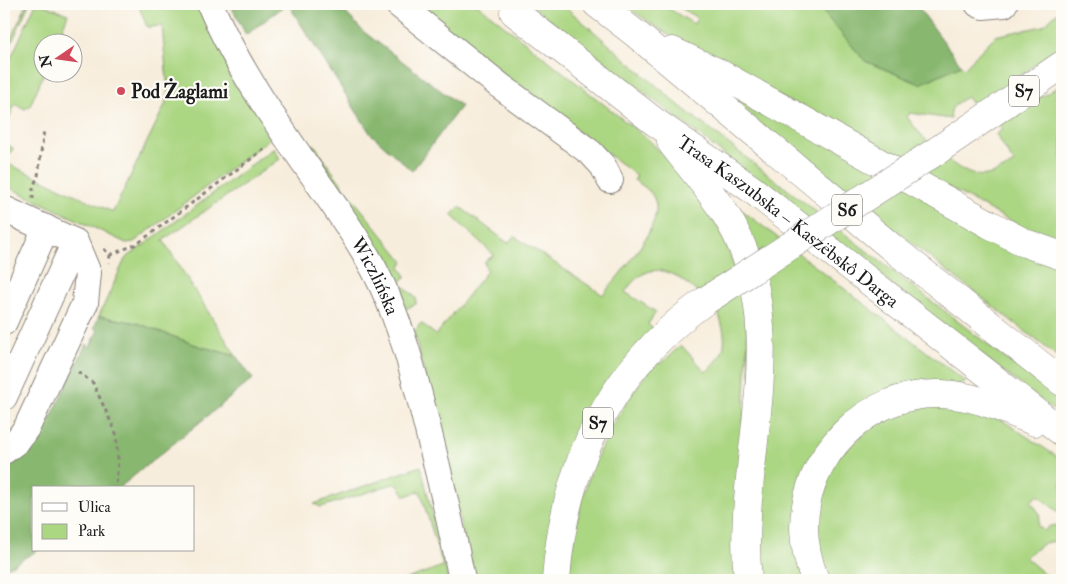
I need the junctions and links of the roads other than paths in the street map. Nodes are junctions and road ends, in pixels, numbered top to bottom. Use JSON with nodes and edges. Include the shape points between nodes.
{"nodes":[{"id":1,"x":210,"y":4,"type":"edge"},
{"id":2,"x":398,"y":4,"type":"edge"},
{"id":3,"x":597,"y":4,"type":"edge"},
{"id":4,"x":978,"y":4,"type":"edge"},
{"id":5,"x":1004,"y":4,"type":"edge"},
{"id":6,"x":514,"y":12,"type":"dead end"},
{"id":7,"x":636,"y":34,"type":"junction"},
{"id":8,"x":1062,"y":65,"type":"edge"},
{"id":9,"x":655,"y":122,"type":"junction"},
{"id":10,"x":610,"y":180,"type":"dead end"},
{"id":11,"x":4,"y":209,"type":"edge"},
{"id":12,"x":46,"y":228,"type":"junction"},
{"id":13,"x":75,"y":242,"type":"junction"},
{"id":14,"x":1062,"y":256,"type":"edge"},
{"id":15,"x":4,"y":322,"type":"edge"},
{"id":16,"x":1062,"y":382,"type":"edge"},
{"id":17,"x":4,"y":397,"type":"edge"},
{"id":18,"x":1062,"y":432,"type":"edge"},
{"id":19,"x":4,"y":451,"type":"edge"},
{"id":20,"x":462,"y":580,"type":"edge"},
{"id":21,"x":556,"y":580,"type":"edge"},
{"id":22,"x":748,"y":580,"type":"edge"},
{"id":23,"x":815,"y":580,"type":"edge"}],
"edges":[{"from":1,"to":20,"type":"street","name":"Wiczlińska","via":[[232,51],[358,241],[382,284],[400,327],[444,493]]},
{"from":2,"to":10,"type":"street","via":[[591,153]]},
{"from":3,"to":7,"type":"highway","number":"S6"},
{"from":4,"to":5,"type":"street"},
{"from":6,"to":9,"type":"highway","name":"Trasa Kaszubska – Kaszëbskô Darga","number":"S6"},
{"from":7,"to":14,"type":"highway","via":[[720,73],[1024,243]]},
{"from":7,"to":16,"type":"highway","number":"S6","via":[[882,240]]},
{"from":8,"to":21,"type":"highway","number":"S7","bridge":true,"via":[[938,150],[705,300],[654,344],[606,406],[582,454],[570,489],[557,557]]},
{"from":9,"to":18,"type":"highway","name":"Trasa Kaszubska – Kaszëbskô Darga","number":"S6","via":[[750,188]]},
{"from":9,"to":22,"type":"highway","via":[[726,215],[747,262],[756,298],[762,368],[746,513]]},
{"from":11,"to":12,"type":"street"},
{"from":12,"to":13,"type":"street"},
{"from":12,"to":15,"type":"street"},
{"from":13,"to":17,"type":"street"},
{"from":13,"to":19,"type":"street","via":[[88,273],[85,303],[27,427]]},
{"from":18,"to":23,"type":"highway","number":"S6","via":[[963,396],[919,395],[899,399],[871,412],[851,426],[825,456],[814,476],[807,498],[804,528],[806,553]]}]}
